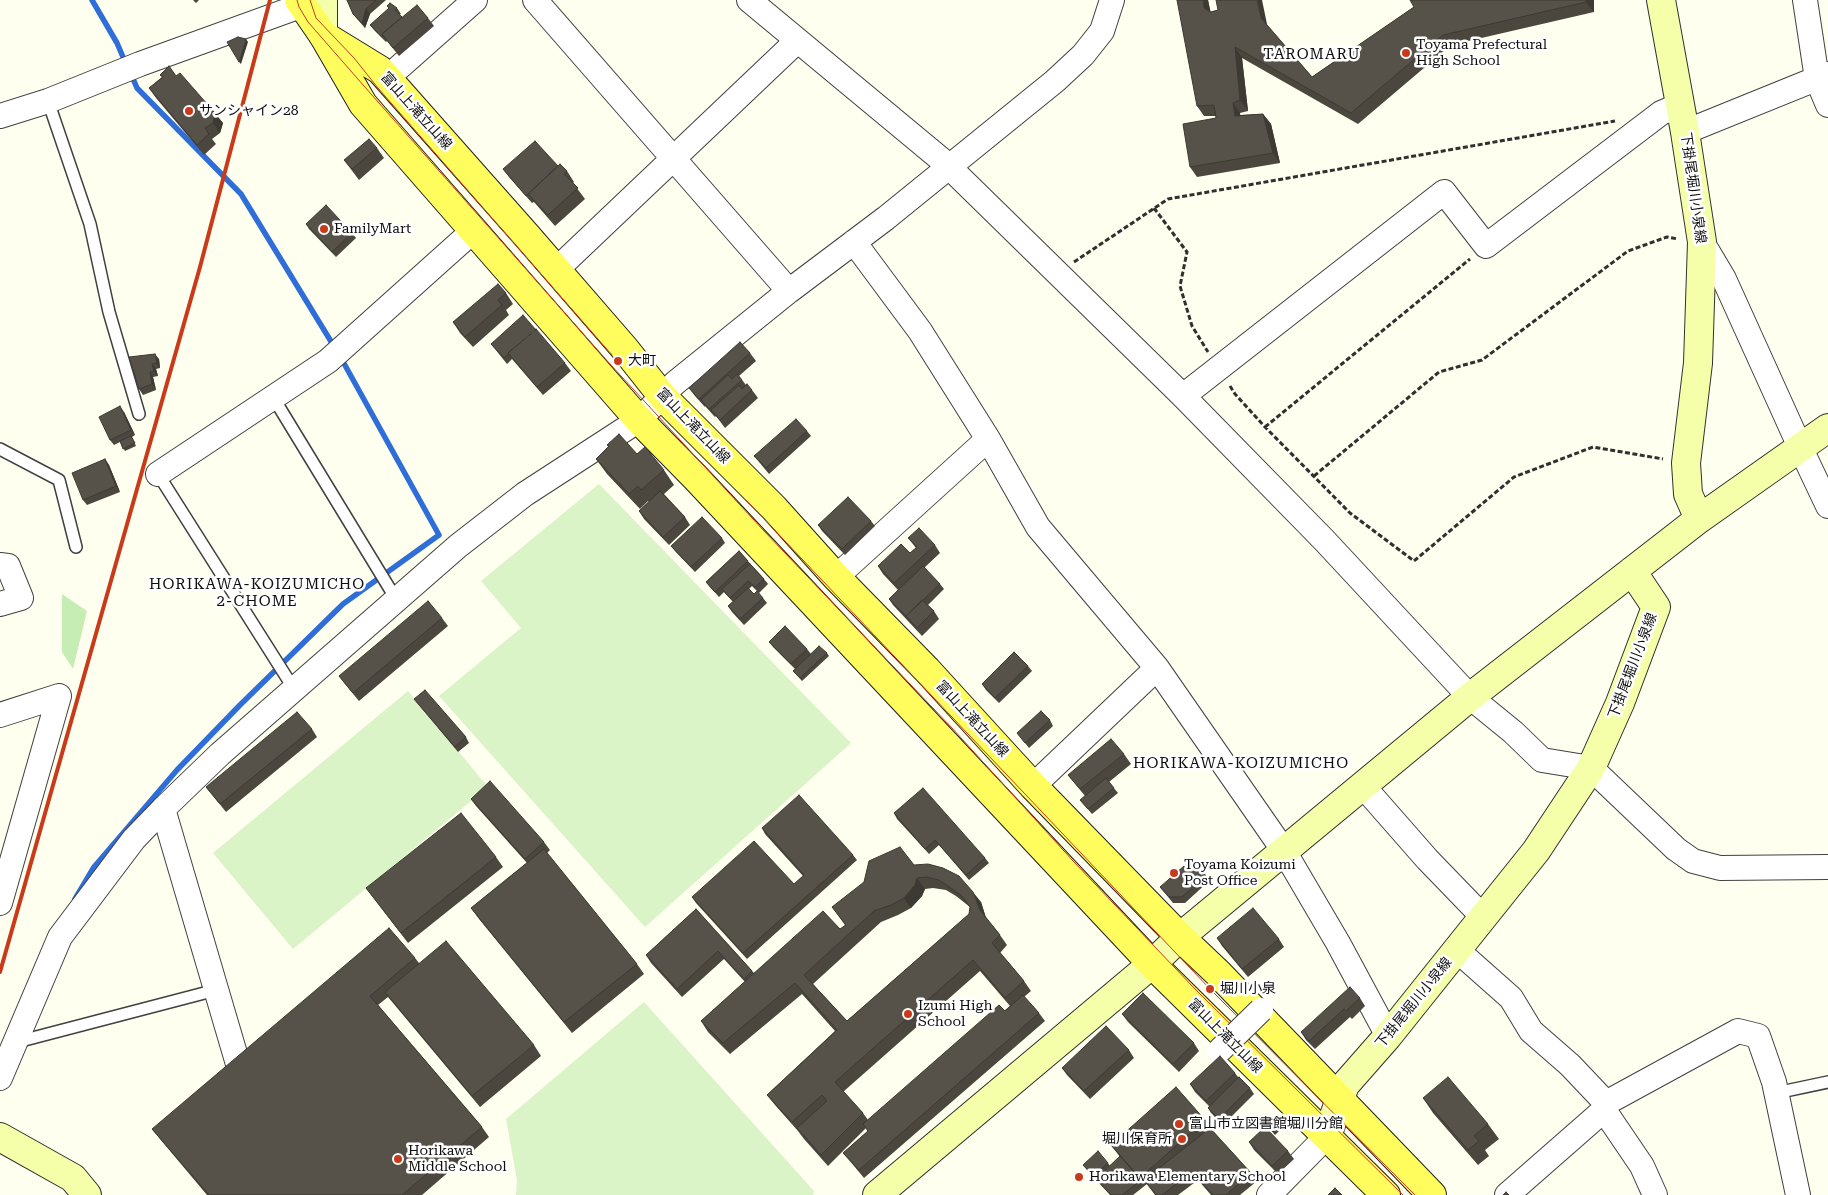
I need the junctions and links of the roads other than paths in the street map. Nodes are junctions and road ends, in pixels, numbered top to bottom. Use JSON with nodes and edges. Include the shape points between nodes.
{"nodes":[{"id":1,"x":475,"y":0,"type":"edge"},
{"id":2,"x":535,"y":0,"type":"edge"},
{"id":3,"x":749,"y":0,"type":"edge"},
{"id":4,"x":1112,"y":0,"type":"edge"},
{"id":5,"x":1661,"y":0,"type":"edge"},
{"id":6,"x":1805,"y":0,"type":"edge"},
{"id":7,"x":308,"y":2,"type":"edge"},
{"id":8,"x":323,"y":35,"type":"junction"},
{"id":9,"x":797,"y":41,"type":"junction"},
{"id":10,"x":1822,"y":76,"type":"edge"},
{"id":11,"x":387,"y":78,"type":"junction"},
{"id":12,"x":48,"y":101,"type":"junction"},
{"id":13,"x":1680,"y":105,"type":"junction"},
{"id":14,"x":1828,"y":105,"type":"edge"},
{"id":15,"x":0,"y":116,"type":"edge"},
{"id":16,"x":1685,"y":132,"type":"junction"},
{"id":17,"x":673,"y":158,"type":"junction"},
{"id":18,"x":948,"y":167,"type":"junction"},
{"id":19,"x":473,"y":231,"type":"junction"},
{"id":20,"x":854,"y":242,"type":"junction"},
{"id":21,"x":1702,"y":242,"type":"junction"},
{"id":22,"x":556,"y":270,"type":"junction"},
{"id":23,"x":789,"y":291,"type":"junction"},
{"id":24,"x":663,"y":396,"type":"junction"},
{"id":25,"x":1183,"y":396,"type":"junction"},
{"id":26,"x":273,"y":397,"type":"junction"},
{"id":27,"x":139,"y":414,"type":"dead end"},
{"id":28,"x":639,"y":420,"type":"junction"},
{"id":29,"x":1828,"y":428,"type":"edge"},
{"id":30,"x":988,"y":439,"type":"junction"},
{"id":31,"x":1800,"y":447,"type":"junction"},
{"id":32,"x":0,"y":449,"type":"edge"},
{"id":33,"x":158,"y":474,"type":"joint"},
{"id":34,"x":1828,"y":506,"type":"edge"},
{"id":35,"x":1699,"y":519,"type":"junction"},
{"id":36,"x":76,"y":547,"type":"dead end"},
{"id":37,"x":0,"y":565,"type":"edge"},
{"id":38,"x":1632,"y":571,"type":"junction"},
{"id":39,"x":836,"y":577,"type":"junction"},
{"id":40,"x":396,"y":599,"type":"junction"},
{"id":41,"x":0,"y":604,"type":"edge"},
{"id":42,"x":1157,"y":668,"type":"junction"},
{"id":43,"x":294,"y":689,"type":"junction"},
{"id":44,"x":1470,"y":697,"type":"junction"},
{"id":45,"x":0,"y":716,"type":"edge"},
{"id":46,"x":1591,"y":768,"type":"junction"},
{"id":47,"x":1033,"y":786,"type":"junction"},
{"id":48,"x":1363,"y":786,"type":"junction"},
{"id":49,"x":162,"y":809,"type":"junction"},
{"id":50,"x":1284,"y":851,"type":"junction"},
{"id":51,"x":1828,"y":867,"type":"edge"},
{"id":52,"x":3,"y":870,"type":"edge"},
{"id":53,"x":0,"y":903,"type":"edge"},
{"id":54,"x":1483,"y":917,"type":"junction"},
{"id":55,"x":1180,"y":936,"type":"junction"},
{"id":56,"x":1458,"y":951,"type":"junction"},
{"id":57,"x":1152,"y":964,"type":"junction"},
{"id":58,"x":216,"y":990,"type":"junction"},
{"id":59,"x":1261,"y":1010,"type":"dead end"},
{"id":60,"x":1388,"y":1036,"type":"junction"},
{"id":61,"x":15,"y":1042,"type":"junction"},
{"id":62,"x":1219,"y":1051,"type":"dead end"},
{"id":63,"x":238,"y":1064,"type":"edge"},
{"id":64,"x":0,"y":1078,"type":"edge"},
{"id":65,"x":1828,"y":1082,"type":"edge"},
{"id":66,"x":1776,"y":1092,"type":"junction"},
{"id":67,"x":1339,"y":1100,"type":"junction"},
{"id":68,"x":1605,"y":1107,"type":"junction"},
{"id":69,"x":1327,"y":1136,"type":"junction"},
{"id":70,"x":0,"y":1137,"type":"edge"},
{"id":71,"x":87,"y":1195,"type":"edge"},
{"id":72,"x":877,"y":1195,"type":"edge"},
{"id":73,"x":1269,"y":1195,"type":"edge"},
{"id":74,"x":1386,"y":1195,"type":"edge"},
{"id":75,"x":1432,"y":1195,"type":"edge"},
{"id":76,"x":1507,"y":1195,"type":"edge"},
{"id":77,"x":1655,"y":1195,"type":"edge"},
{"id":78,"x":1798,"y":1195,"type":"edge"}],
"edges":[{"from":1,"to":11,"type":"street"},
{"from":2,"to":17,"type":"street"},
{"from":3,"to":9,"type":"street"},
{"from":4,"to":18,"type":"street","via":[[1102,31],[1083,55]]},
{"from":5,"to":13,"type":"main road","name":"下掛尾堀川小泉線"},
{"from":6,"to":10,"type":"street"},
{"from":7,"to":8,"type":"main road"},
{"from":7,"to":12,"type":"street"},
{"from":8,"to":11,"type":"main road","name":"富山上滝立山線","via":[[380,70]]},
{"from":8,"to":19,"type":"main road","name":"富山上滝立山線","via":[[363,104]]},
{"from":9,"to":17,"type":"street"},
{"from":9,"to":18,"type":"street"},
{"from":10,"to":14,"type":"street"},
{"from":10,"to":16,"type":"street"},
{"from":11,"to":22,"type":"main road","name":"富山上滝立山線"},
{"from":12,"to":15,"type":"street"},
{"from":12,"to":27,"type":"lane","via":[[90,224],[109,312]]},
{"from":13,"to":16,"type":"main road","name":"下掛尾堀川小泉線"},
{"from":13,"to":25,"type":"street","via":[[1661,113],[1486,246],[1444,192]]},
{"from":16,"to":21,"type":"main road","name":"下掛尾堀川小泉線"},
{"from":17,"to":22,"type":"street"},
{"from":17,"to":23,"type":"street"},
{"from":18,"to":20,"type":"street"},
{"from":18,"to":25,"type":"street"},
{"from":19,"to":26,"type":"street","via":[[328,361]]},
{"from":19,"to":28,"type":"main road","name":"富山上滝立山線"},
{"from":20,"to":23,"type":"street"},
{"from":20,"to":30,"type":"street","via":[[920,331]]},
{"from":21,"to":31,"type":"street","via":[[1724,279]]},
{"from":21,"to":35,"type":"main road","name":"下掛尾堀川小泉線","via":[[1698,363],[1686,463],[1688,494]]},
{"from":22,"to":24,"type":"main road","name":"富山上滝立山線"},
{"from":23,"to":24,"type":"street"},
{"from":24,"to":28,"type":"street"},
{"from":24,"to":39,"type":"main road","name":"富山上滝立山線","via":[[774,508]]},
{"from":25,"to":44,"type":"street","via":[[1324,540]]},
{"from":26,"to":33,"type":"street"},
{"from":26,"to":40,"type":"lane"},
{"from":28,"to":40,"type":"street","via":[[525,494]]},
{"from":28,"to":57,"type":"main road","name":"富山上滝立山線"},
{"from":29,"to":31,"type":"main road"},
{"from":30,"to":39,"type":"street"},
{"from":30,"to":42,"type":"street","via":[[1038,527]]},
{"from":31,"to":34,"type":"street"},
{"from":31,"to":35,"type":"main road"},
{"from":32,"to":36,"type":"lane","via":[[60,480]]},
{"from":33,"to":43,"type":"lane"},
{"from":35,"to":38,"type":"main road"},
{"from":37,"to":41,"type":"street","via":[[8,566],[21,598]]},
{"from":38,"to":44,"type":"main road"},
{"from":38,"to":46,"type":"main road","name":"下掛尾堀川小泉線","via":[[1656,607],[1620,703]]},
{"from":39,"to":47,"type":"main road","name":"富山上滝立山線"},
{"from":40,"to":43,"type":"street"},
{"from":42,"to":47,"type":"street"},
{"from":42,"to":50,"type":"street"},
{"from":43,"to":49,"type":"street"},
{"from":44,"to":46,"type":"street","via":[[1542,760]]},
{"from":44,"to":48,"type":"main road"},
{"from":45,"to":52,"type":"street","via":[[59,696]]},
{"from":46,"to":51,"type":"street","via":[[1676,849],[1693,861],[1720,868]]},
{"from":46,"to":54,"type":"main road","name":"下掛尾堀川小泉線","via":[[1536,851]]},
{"from":47,"to":55,"type":"main road","name":"富山上滝立山線"},
{"from":48,"to":50,"type":"main road"},
{"from":48,"to":54,"type":"street"},
{"from":49,"to":58,"type":"street"},
{"from":49,"to":61,"type":"street","via":[[134,839],[60,937]]},
{"from":50,"to":55,"type":"main road"},
{"from":50,"to":60,"type":"street"},
{"from":52,"to":53,"type":"street"},
{"from":54,"to":56,"type":"main road","name":"下掛尾堀川小泉線"},
{"from":55,"to":57,"type":"main road"},
{"from":55,"to":67,"type":"main road","name":"富山上滝立山線"},
{"from":56,"to":60,"type":"main road","name":"下掛尾堀川小泉線"},
{"from":56,"to":68,"type":"street","via":[[1511,998],[1531,1031],[1570,1065]]},
{"from":57,"to":69,"type":"main road","name":"富山上滝立山線"},
{"from":57,"to":72,"type":"main road"},
{"from":58,"to":61,"type":"lane"},
{"from":58,"to":63,"type":"street"},
{"from":59,"to":62,"type":"street","bridge":true},
{"from":60,"to":67,"type":"main road","name":"下掛尾堀川小泉線","via":[[1345,1085]]},
{"from":61,"to":64,"type":"street"},
{"from":65,"to":66,"type":"lane"},
{"from":66,"to":68,"type":"street","via":[[1758,1036],[1738,1031]]},
{"from":66,"to":78,"type":"street"},
{"from":67,"to":69,"type":"main road","name":"下掛尾堀川小泉線"},
{"from":67,"to":75,"type":"main road","name":"富山上滝立山線"},
{"from":68,"to":76,"type":"street"},
{"from":68,"to":77,"type":"street","via":[[1642,1166]]},
{"from":69,"to":73,"type":"street"},
{"from":69,"to":74,"type":"main road","name":"富山上滝立山線"},
{"from":70,"to":71,"type":"main road","via":[[73,1178]]}]}
